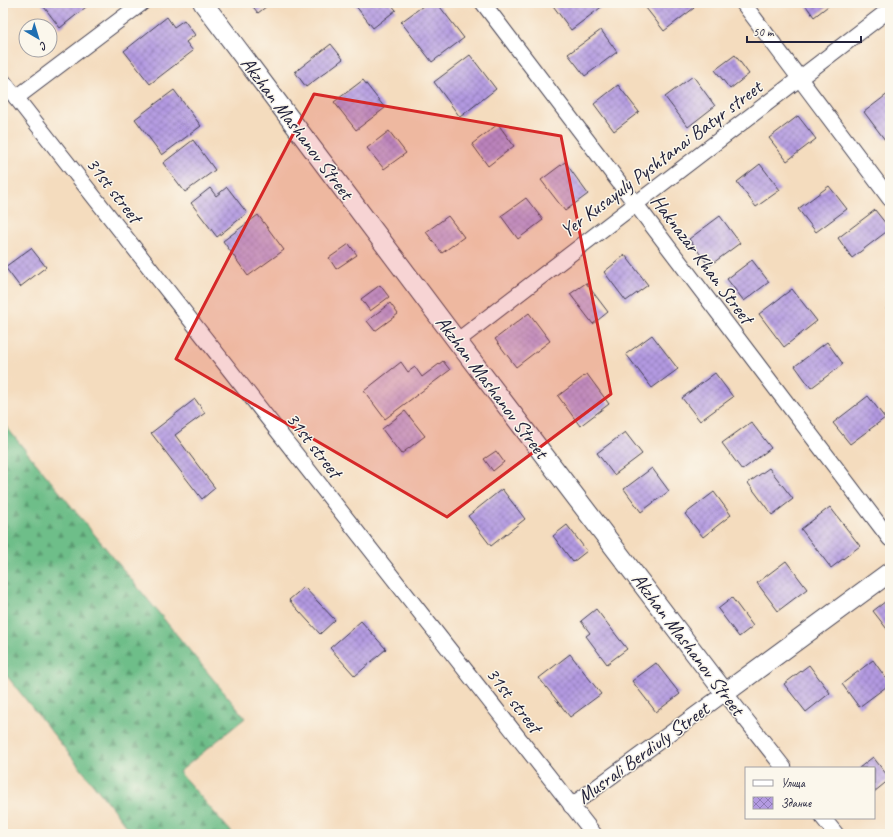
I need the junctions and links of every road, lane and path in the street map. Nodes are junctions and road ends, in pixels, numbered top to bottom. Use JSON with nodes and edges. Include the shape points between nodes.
{"nodes":[{"id":1,"x":142,"y":3,"type":"edge"},
{"id":2,"x":203,"y":3,"type":"edge"},
{"id":3,"x":483,"y":3,"type":"edge"},
{"id":4,"x":743,"y":3,"type":"edge"},
{"id":5,"x":890,"y":9,"type":"edge"},
{"id":6,"x":799,"y":78,"type":"junction"},
{"id":7,"x":3,"y":81,"type":"edge"},
{"id":8,"x":16,"y":98,"type":"junction"},
{"id":9,"x":890,"y":199,"type":"edge"},
{"id":10,"x":636,"y":204,"type":"junction"},
{"id":11,"x":457,"y":341,"type":"junction"},
{"id":12,"x":890,"y":539,"type":"edge"},
{"id":13,"x":890,"y":572,"type":"edge"},
{"id":14,"x":725,"y":693,"type":"junction"},
{"id":15,"x":783,"y":767,"type":"edge"},
{"id":16,"x":571,"y":806,"type":"junction"},
{"id":17,"x":825,"y":819,"type":"edge"},
{"id":18,"x":594,"y":834,"type":"edge"},
{"id":19,"x":836,"y":834,"type":"edge"}],
"edges":[{"from":1,"to":8,"type":"street"},
{"from":2,"to":11,"type":"street","name":"Akzhan Mashanov Street"},
{"from":3,"to":10,"type":"street","name":"Haknazar Khan Street"},
{"from":4,"to":6,"type":"street"},
{"from":5,"to":6,"type":"street","name":"Yer Kusayuly Pyshtanai Batyr street"},
{"from":6,"to":9,"type":"street"},
{"from":6,"to":10,"type":"street","name":"Yer Kusayuly Pyshtanai Batyr street"},
{"from":7,"to":8,"type":"street","name":"31st street"},
{"from":8,"to":16,"type":"street","name":"31st street"},
{"from":10,"to":11,"type":"street","name":"Yer Kusayuly Pyshtanai Batyr street"},
{"from":10,"to":12,"type":"street","name":"Haknazar Khan Street"},
{"from":11,"to":14,"type":"street","name":"Akzhan Mashanov Street"},
{"from":13,"to":14,"type":"street","name":"Musrali Berdiuly Street"},
{"from":14,"to":15,"type":"street","name":"Akzhan Mashanov Street"},
{"from":14,"to":16,"type":"street","name":"Musrali Berdiuly Street"},
{"from":16,"to":18,"type":"street","name":"31st street"},
{"from":17,"to":19,"type":"street"}]}
